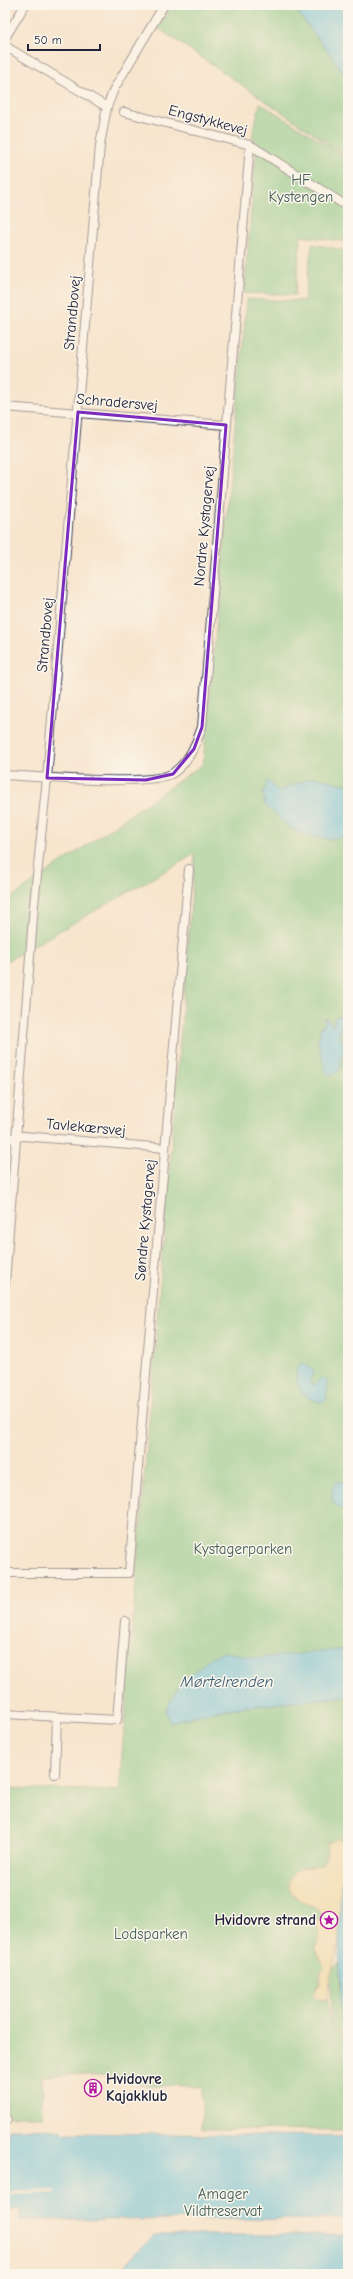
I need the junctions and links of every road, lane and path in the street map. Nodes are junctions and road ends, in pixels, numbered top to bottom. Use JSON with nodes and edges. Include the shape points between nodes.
{"nodes":[{"id":1,"x":25,"y":5,"type":"edge"},
{"id":2,"x":164,"y":5,"type":"edge"},
{"id":3,"x":5,"y":38,"type":"edge"},
{"id":4,"x":5,"y":46,"type":"edge"},
{"id":5,"x":107,"y":107,"type":"junction"},
{"id":6,"x":124,"y":112,"type":"dead end"},
{"id":7,"x":250,"y":145,"type":"junction"},
{"id":8,"x":342,"y":203,"type":"dead end"},
{"id":9,"x":5,"y":407,"type":"edge"},
{"id":10,"x":78,"y":412,"type":"junction"},
{"id":11,"x":226,"y":425,"type":"junction"},
{"id":12,"x":5,"y":775,"type":"edge"},
{"id":13,"x":47,"y":778,"type":"junction"},
{"id":14,"x":189,"y":869,"type":"dead end"},
{"id":15,"x":17,"y":1136,"type":"junction"},
{"id":16,"x":5,"y":1139,"type":"edge"},
{"id":17,"x":165,"y":1148,"type":"junction"},
{"id":18,"x":5,"y":1283,"type":"edge"},
{"id":19,"x":5,"y":1573,"type":"edge"},
{"id":20,"x":125,"y":1621,"type":"dead end"},
{"id":21,"x":5,"y":1714,"type":"edge"},
{"id":22,"x":57,"y":1718,"type":"junction"},
{"id":23,"x":55,"y":1774,"type":"dead end"}],
"edges":[{"from":1,"to":3,"type":"street"},
{"from":2,"to":5,"type":"street","name":"Strandbovej","via":[[114,89]]},
{"from":4,"to":5,"type":"street"},
{"from":5,"to":10,"type":"street","name":"Strandbovej","via":[[100,145]]},
{"from":6,"to":7,"type":"street","name":"Engstykkevej"},
{"from":7,"to":8,"type":"street","name":"Engstykkevej"},
{"from":7,"to":11,"type":"street","name":"Nordre Kystagervej"},
{"from":9,"to":10,"type":"street","name":"Schradersvej"},
{"from":10,"to":11,"type":"street","name":"Schradersvej"},
{"from":10,"to":13,"type":"street","name":"Strandbovej"},
{"from":11,"to":13,"type":"street","name":"Nordre Kystagervej","via":[[202,727],[194,749],[173,774],[146,780]]},
{"from":12,"to":13,"type":"street","name":"Nordre Kystagervej"},
{"from":13,"to":15,"type":"street","name":"Strandbovej","via":[[34,905]]},
{"from":14,"to":17,"type":"street","name":"Søndre Kystagervej"},
{"from":15,"to":16,"type":"street","name":"Tavlekærsvej"},
{"from":15,"to":17,"type":"street","name":"Tavlekærsvej"},
{"from":15,"to":18,"type":"street","name":"Strandbovej"},
{"from":17,"to":19,"type":"street","name":"Søndre Kystagervej","via":[[129,1573]]},
{"from":20,"to":22,"type":"street","via":[[117,1720]]},
{"from":21,"to":22,"type":"street"},
{"from":22,"to":23,"type":"street"}]}
